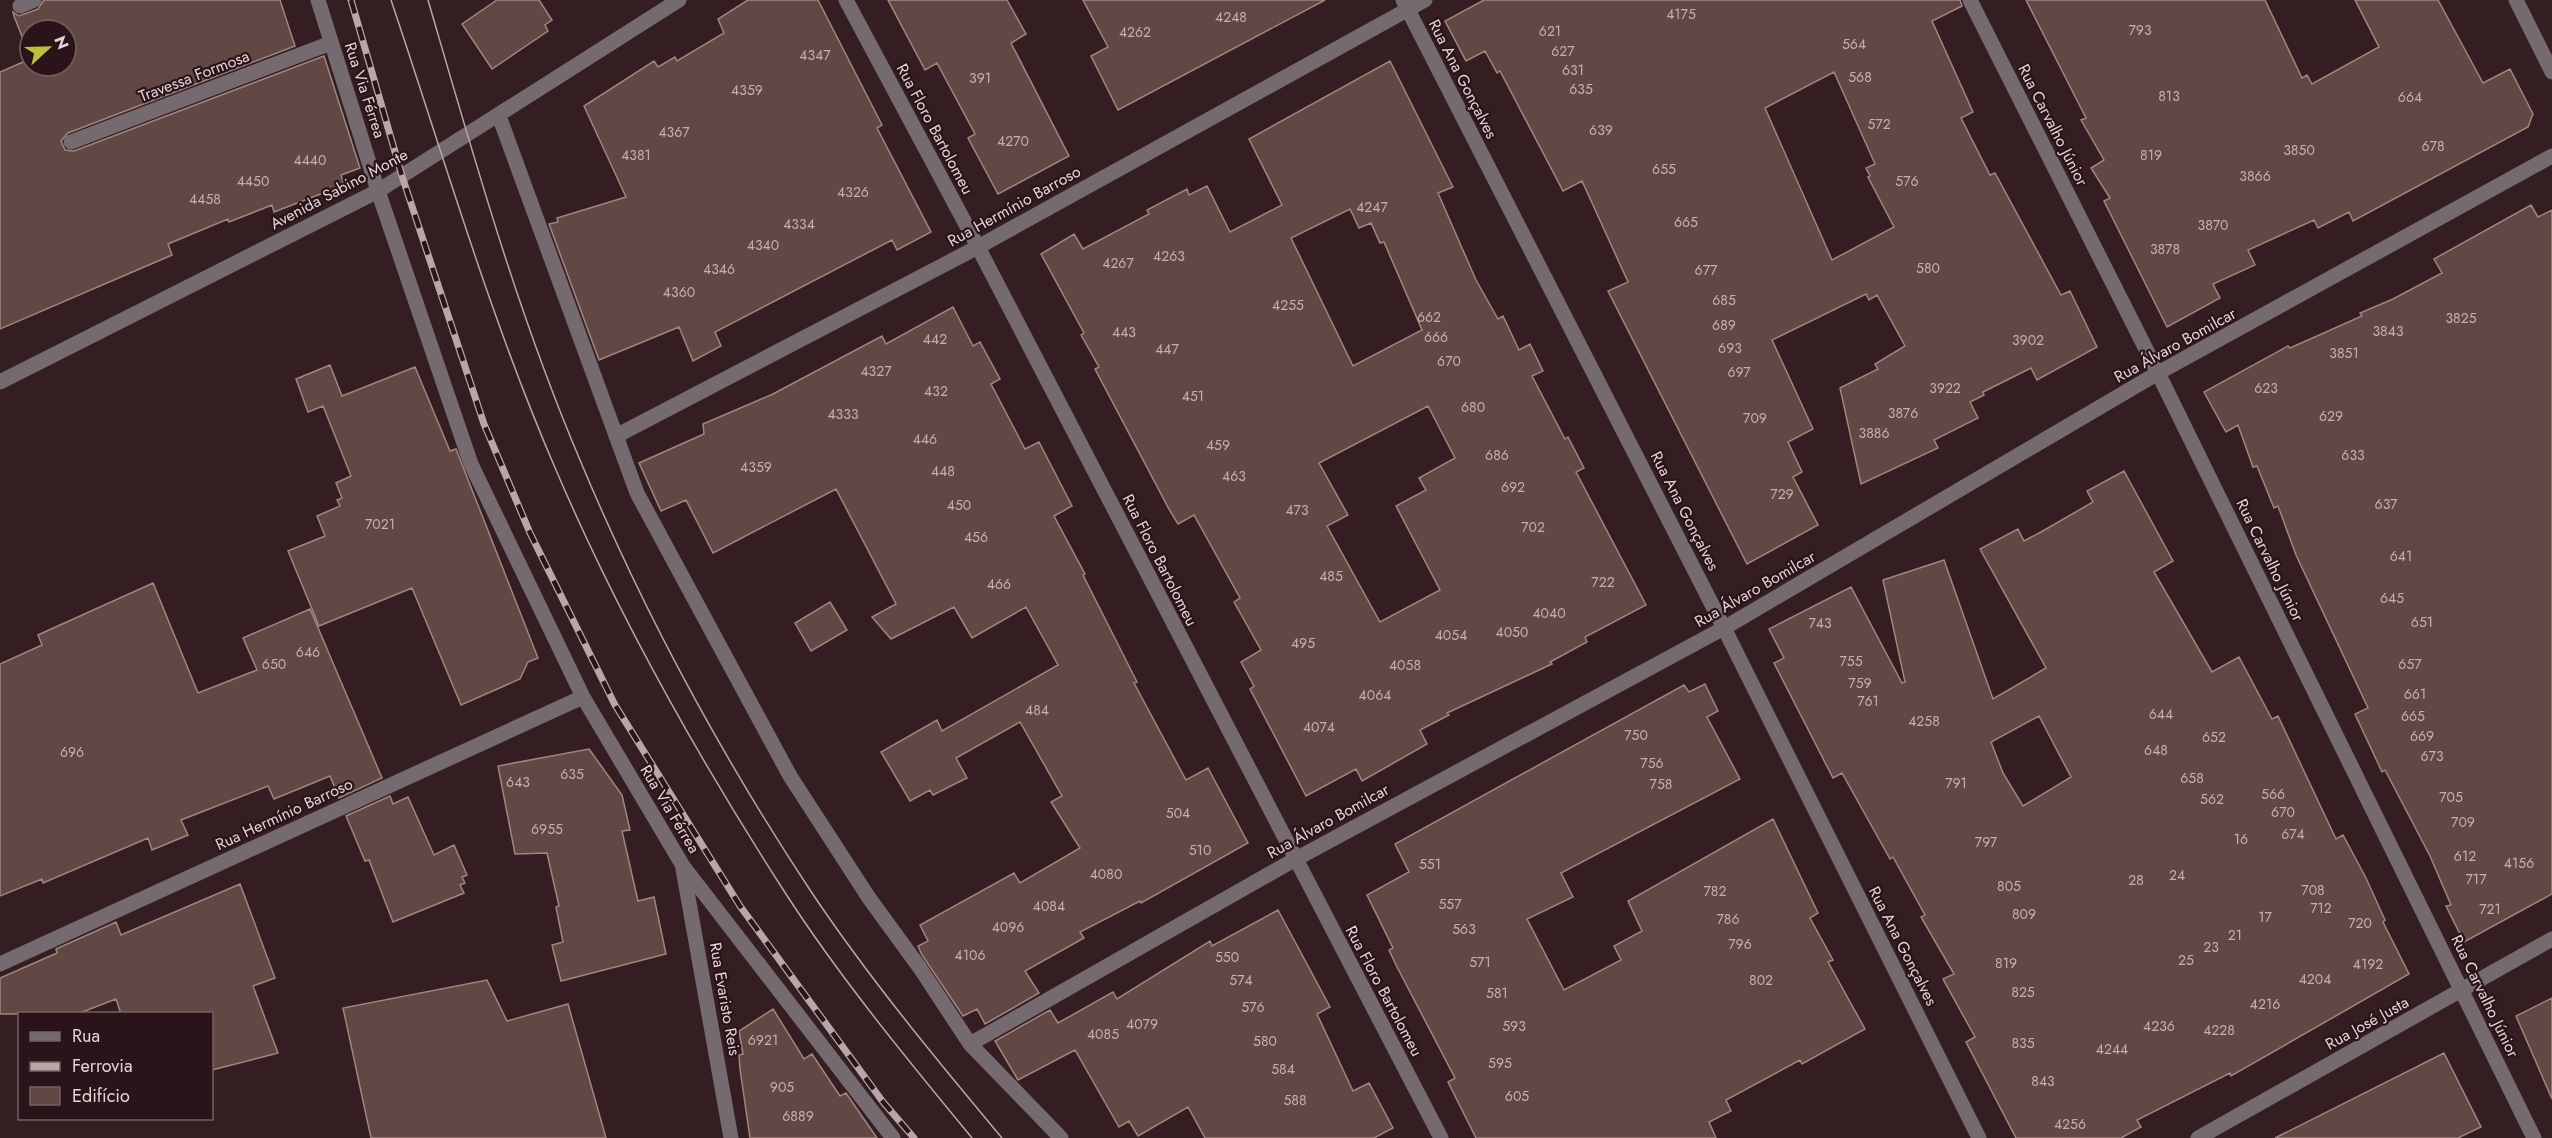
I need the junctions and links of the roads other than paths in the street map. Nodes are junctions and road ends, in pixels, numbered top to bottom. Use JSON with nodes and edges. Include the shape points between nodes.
{"nodes":[{"id":1,"x":318,"y":0,"type":"edge"},
{"id":2,"x":679,"y":0,"type":"edge"},
{"id":3,"x":846,"y":0,"type":"edge"},
{"id":4,"x":1425,"y":0,"type":"edge"},
{"id":5,"x":1970,"y":0,"type":"edge"},
{"id":6,"x":2516,"y":0,"type":"edge"},
{"id":7,"x":1405,"y":5,"type":"edge"},
{"id":8,"x":331,"y":43,"type":"junction"},
{"id":9,"x":2552,"y":72,"type":"edge"},
{"id":10,"x":499,"y":116,"type":"junction"},
{"id":11,"x":70,"y":142,"type":"dead end"},
{"id":12,"x":2552,"y":156,"type":"edge"},
{"id":13,"x":378,"y":191,"type":"junction"},
{"id":14,"x":978,"y":247,"type":"junction"},
{"id":15,"x":2158,"y":373,"type":"junction"},
{"id":16,"x":0,"y":382,"type":"edge"},
{"id":17,"x":616,"y":436,"type":"junction"},
{"id":18,"x":1724,"y":628,"type":"junction"},
{"id":19,"x":583,"y":697,"type":"junction"},
{"id":20,"x":1294,"y":860,"type":"junction"},
{"id":21,"x":682,"y":866,"type":"junction"},
{"id":22,"x":2552,"y":939,"type":"edge"},
{"id":23,"x":0,"y":964,"type":"edge"},
{"id":24,"x":2463,"y":990,"type":"junction"},
{"id":25,"x":970,"y":1044,"type":"junction"},
{"id":26,"x":731,"y":1138,"type":"edge"},
{"id":27,"x":893,"y":1138,"type":"edge"},
{"id":28,"x":1061,"y":1138,"type":"edge"},
{"id":29,"x":1441,"y":1138,"type":"edge"},
{"id":30,"x":1979,"y":1138,"type":"edge"},
{"id":31,"x":2198,"y":1138,"type":"edge"},
{"id":32,"x":2534,"y":1138,"type":"edge"}],
"edges":[{"from":1,"to":8,"type":"street","name":"Rua Via Férrea"},
{"from":2,"to":10,"type":"street","name":"Avenida Sabino Monte"},
{"from":3,"to":14,"type":"street","name":"Rua Floro Bartolomeu"},
{"from":4,"to":7,"type":"street","name":"Rua Hermínio Barroso"},
{"from":5,"to":15,"type":"street","name":"Rua Carvalho Júnior"},
{"from":6,"to":9,"type":"street"},
{"from":7,"to":14,"type":"street","name":"Rua Hermínio Barroso"},
{"from":7,"to":18,"type":"street","name":"Rua Ana Gonçalves"},
{"from":8,"to":11,"type":"street","name":"Travessa Formosa"},
{"from":8,"to":13,"type":"street","name":"Rua Via Férrea"},
{"from":10,"to":13,"type":"street","name":"Avenida Sabino Monte"},
{"from":10,"to":17,"type":"street"},
{"from":12,"to":15,"type":"street","name":"Rua Álvaro Bomilcar"},
{"from":13,"to":16,"type":"street","name":"Avenida Sabino Monte"},
{"from":13,"to":19,"type":"street","name":"Rua Via Férrea","via":[[471,464]]},
{"from":14,"to":17,"type":"street","name":"Rua Hermínio Barroso"},
{"from":14,"to":20,"type":"street","name":"Rua Floro Bartolomeu"},
{"from":15,"to":18,"type":"street","name":"Rua Álvaro Bomilcar"},
{"from":15,"to":24,"type":"street","name":"Rua Carvalho Júnior"},
{"from":17,"to":25,"type":"street","via":[[637,493],[790,776]]},
{"from":18,"to":20,"type":"street","name":"Rua Álvaro Bomilcar"},
{"from":18,"to":30,"type":"street","name":"Rua Ana Gonçalves"},
{"from":19,"to":21,"type":"street","name":"Rua Via Férrea"},
{"from":19,"to":23,"type":"street","name":"Rua Hermínio Barroso"},
{"from":20,"to":25,"type":"street","name":"Rua Álvaro Bomilcar"},
{"from":20,"to":29,"type":"street","name":"Rua Floro Bartolomeu"},
{"from":21,"to":26,"type":"street","name":"Rua Evaristo Reis"},
{"from":21,"to":27,"type":"street","name":"Rua Via Férrea"},
{"from":22,"to":24,"type":"street","name":"Rua José Justa"},
{"from":24,"to":31,"type":"street","name":"Rua José Justa"},
{"from":24,"to":32,"type":"street","name":"Rua Carvalho Júnior"},
{"from":25,"to":28,"type":"street"}]}
